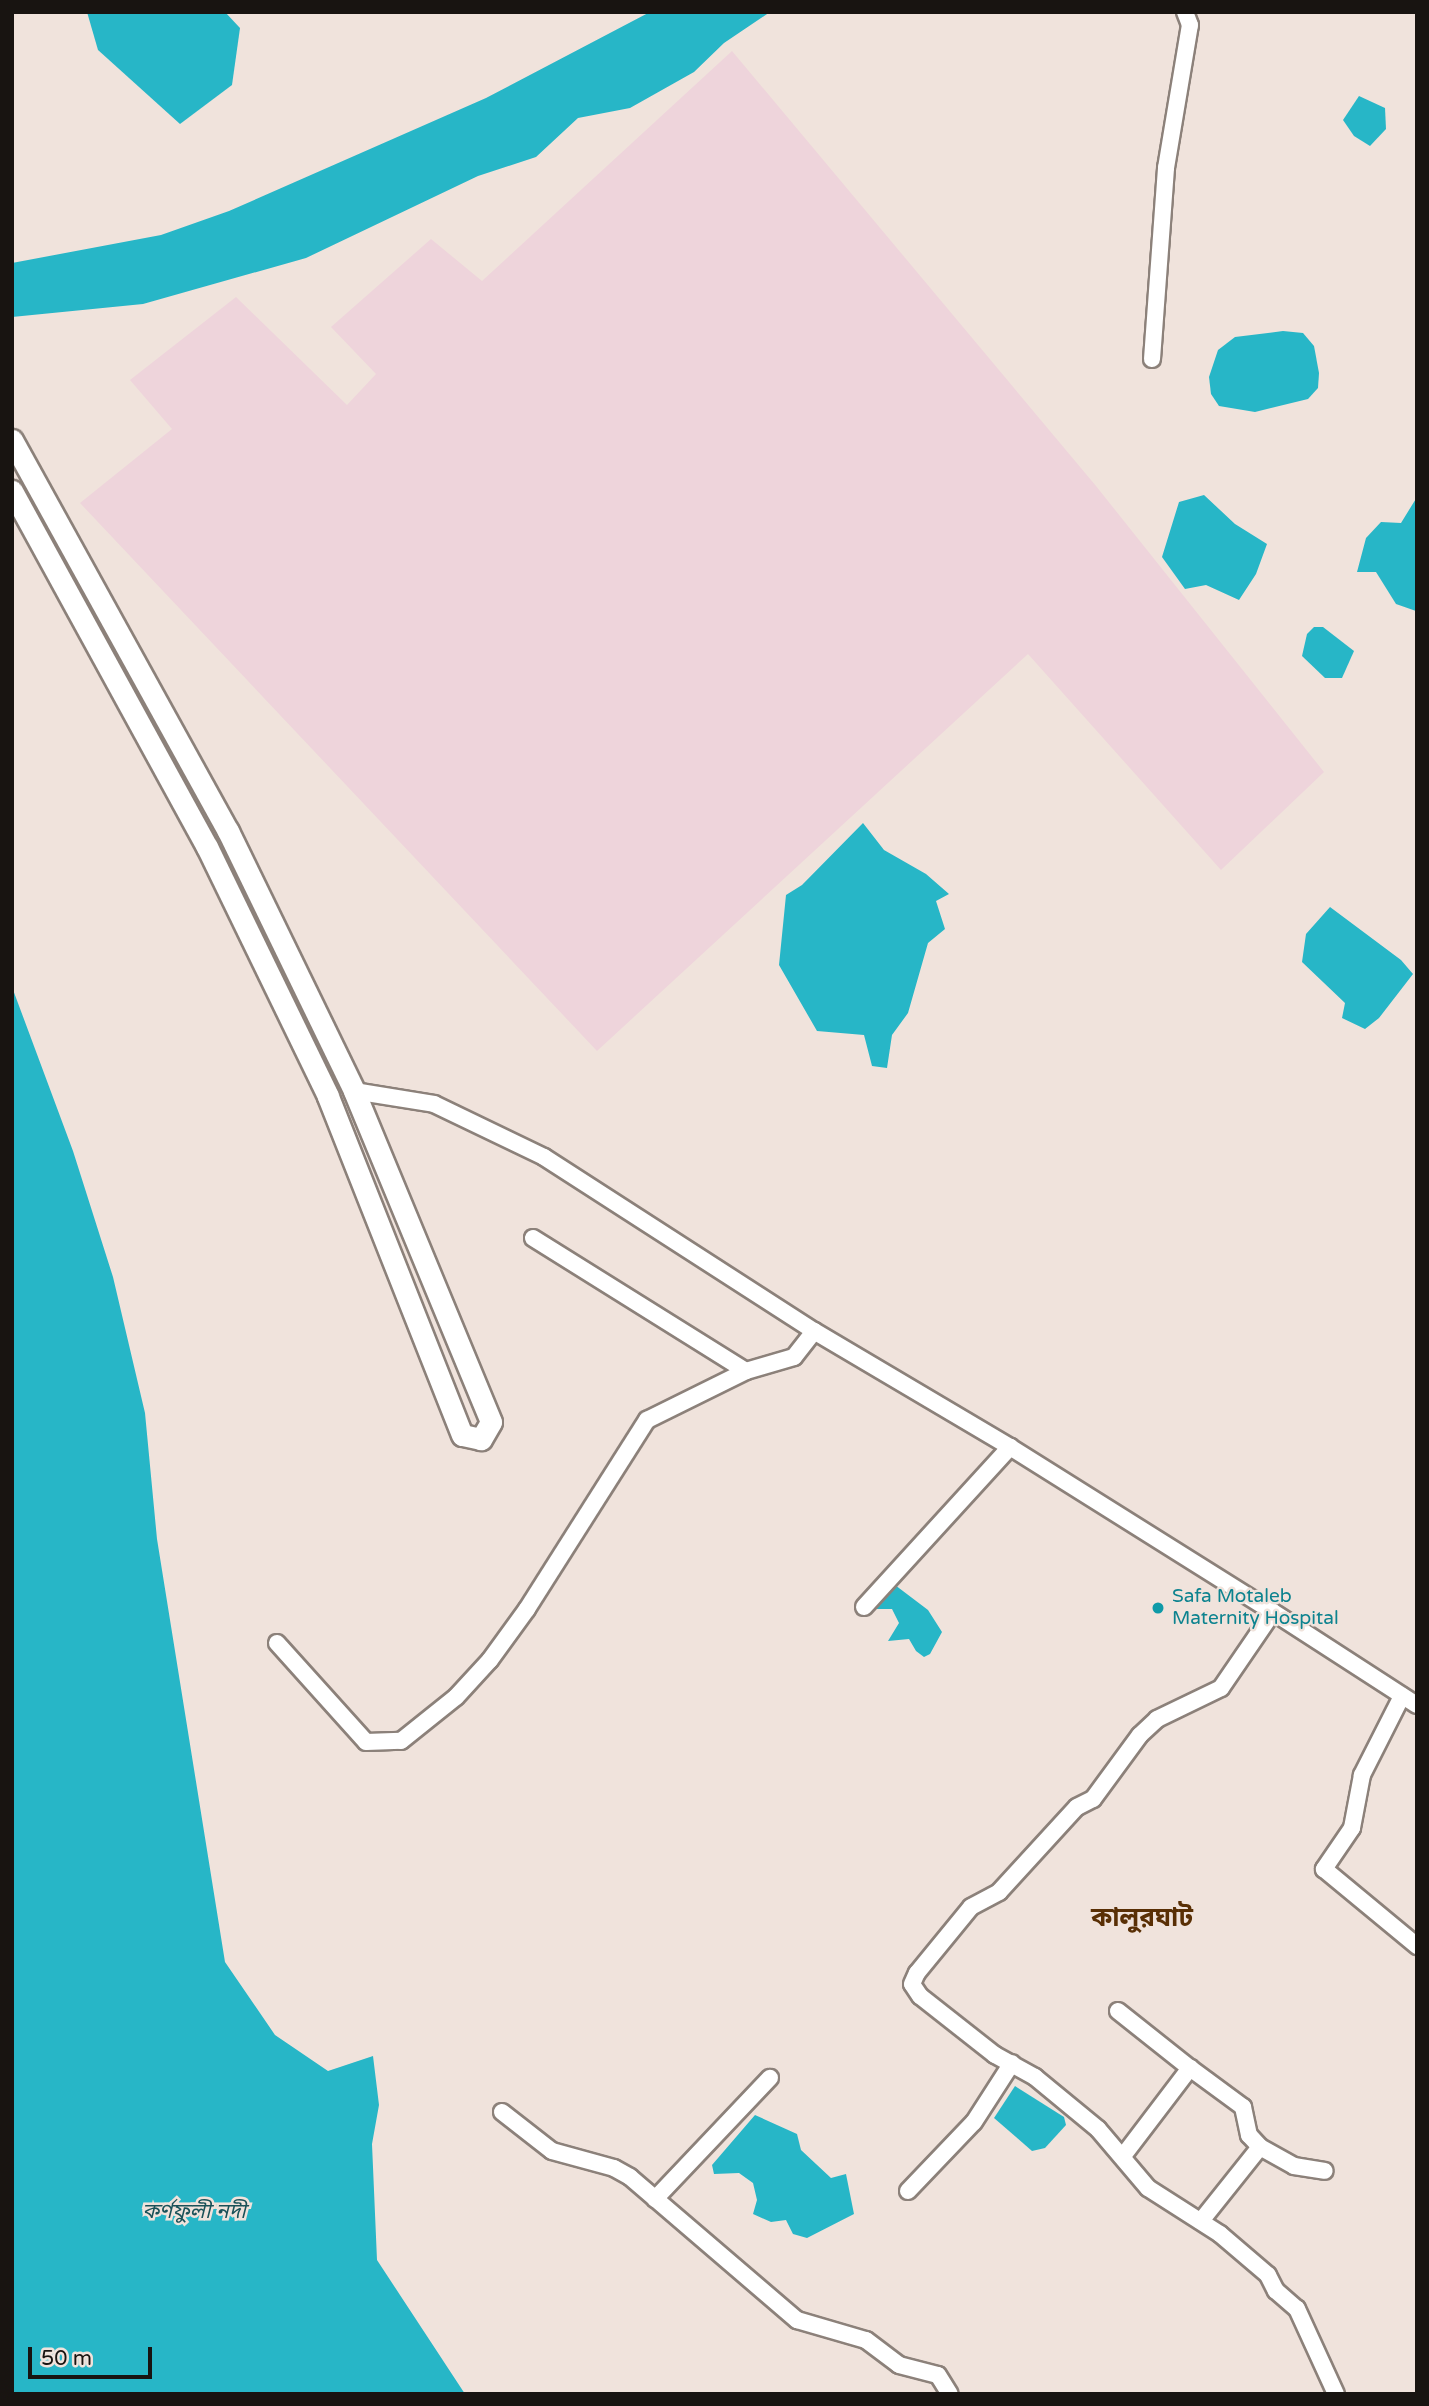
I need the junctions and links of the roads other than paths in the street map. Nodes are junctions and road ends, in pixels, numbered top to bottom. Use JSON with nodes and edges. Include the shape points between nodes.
{"nodes":[{"id":1,"x":1185,"y":12,"type":"edge"},
{"id":2,"x":1152,"y":359,"type":"dead end"},
{"id":3,"x":12,"y":440,"type":"edge"},
{"id":4,"x":12,"y":491,"type":"edge"},
{"id":5,"x":354,"y":1091,"type":"junction"},
{"id":6,"x":533,"y":1238,"type":"dead end"},
{"id":7,"x":814,"y":1331,"type":"junction"},
{"id":8,"x":747,"y":1371,"type":"junction"},
{"id":9,"x":1010,"y":1447,"type":"junction"},
{"id":10,"x":864,"y":1607,"type":"dead end"},
{"id":11,"x":1273,"y":1612,"type":"junction"},
{"id":12,"x":277,"y":1643,"type":"dead end"},
{"id":13,"x":1402,"y":1696,"type":"junction"},
{"id":14,"x":1417,"y":1705,"type":"edge"},
{"id":15,"x":1417,"y":1946,"type":"edge"},
{"id":16,"x":1118,"y":2011,"type":"dead end"},
{"id":17,"x":1012,"y":2063,"type":"junction"},
{"id":18,"x":1190,"y":2068,"type":"junction"},
{"id":19,"x":770,"y":2078,"type":"dead end"},
{"id":20,"x":502,"y":2112,"type":"dead end"},
{"id":21,"x":1260,"y":2147,"type":"junction"},
{"id":22,"x":1123,"y":2156,"type":"junction"},
{"id":23,"x":1325,"y":2171,"type":"dead end"},
{"id":24,"x":908,"y":2191,"type":"dead end"},
{"id":25,"x":655,"y":2199,"type":"junction"},
{"id":26,"x":1201,"y":2221,"type":"junction"},
{"id":27,"x":950,"y":2394,"type":"edge"},
{"id":28,"x":1336,"y":2394,"type":"edge"}],
"edges":[{"from":1,"to":2,"type":"street","via":[[1190,24],[1166,168]]},
{"from":3,"to":5,"type":"main road","via":[[228,831]]},
{"from":4,"to":5,"type":"main road","via":[[207,846],[328,1096],[462,1435],[481,1439],[491,1422]]},
{"from":5,"to":7,"type":"street","via":[[434,1104],[544,1157]]},
{"from":6,"to":8,"type":"street"},
{"from":7,"to":8,"type":"street","via":[[794,1357]]},
{"from":7,"to":9,"type":"street"},
{"from":8,"to":12,"type":"street","via":[[646,1420],[527,1609],[489,1660],[456,1697],[401,1741],[366,1742]]},
{"from":9,"to":10,"type":"street"},
{"from":9,"to":11,"type":"street"},
{"from":11,"to":13,"type":"street"},
{"from":11,"to":17,"type":"street","via":[[1221,1688],[1157,1719],[1093,1799],[1077,1807],[999,1892],[971,1907],[917,1973],[912,1984],[920,1996],[995,2056]]},
{"from":13,"to":14,"type":"street"},
{"from":13,"to":15,"type":"street","via":[[1362,1775],[1352,1828],[1324,1869]]},
{"from":16,"to":18,"type":"street"},
{"from":17,"to":22,"type":"street","via":[[1098,2129]]},
{"from":17,"to":24,"type":"street","via":[[974,2122]]},
{"from":18,"to":21,"type":"street","via":[[1243,2107],[1249,2135]]},
{"from":18,"to":22,"type":"street"},
{"from":19,"to":25,"type":"street"},
{"from":20,"to":25,"type":"street","via":[[552,2151],[614,2168]]},
{"from":21,"to":23,"type":"street","via":[[1294,2166]]},
{"from":21,"to":26,"type":"street"},
{"from":22,"to":26,"type":"street","via":[[1148,2188]]},
{"from":25,"to":27,"type":"street","via":[[797,2320],[866,2340],[899,2365],[938,2375]]},
{"from":26,"to":28,"type":"street","via":[[1268,2275],[1276,2291],[1297,2309]]}]}
